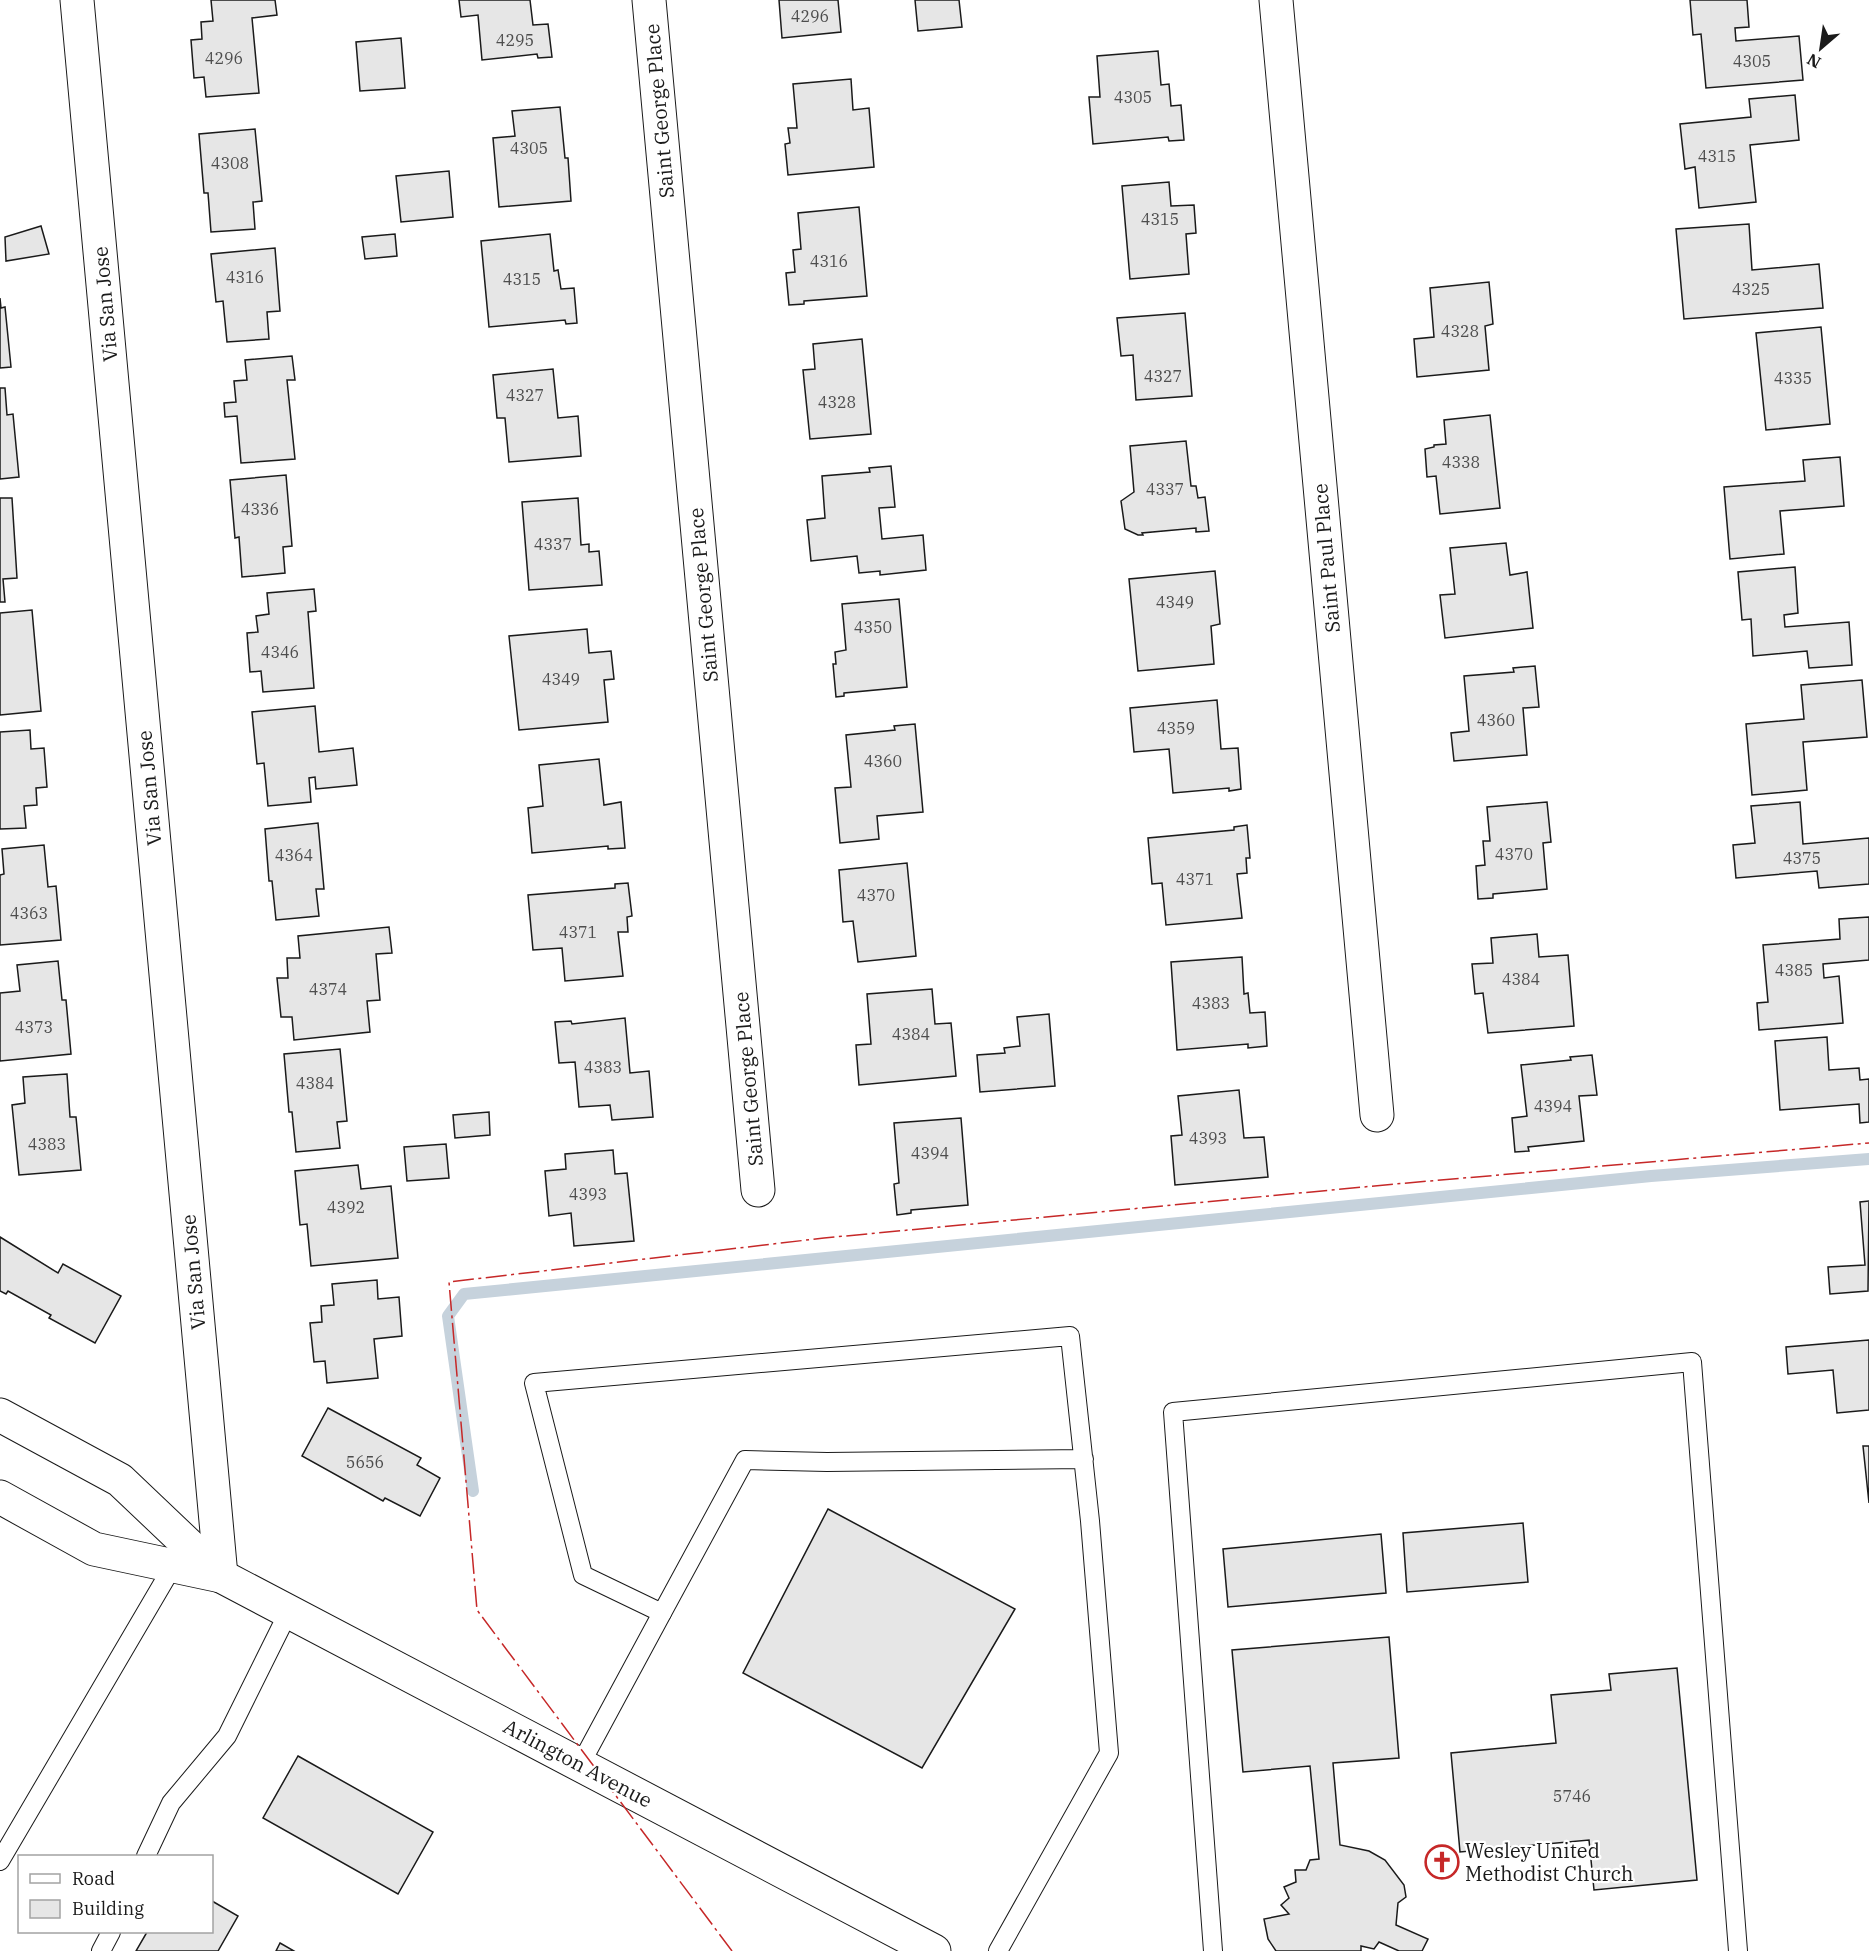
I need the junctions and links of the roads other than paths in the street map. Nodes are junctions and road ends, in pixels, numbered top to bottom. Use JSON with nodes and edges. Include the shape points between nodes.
{"nodes":[{"id":1,"x":77,"y":0,"type":"edge"},
{"id":2,"x":649,"y":0,"type":"edge"},
{"id":3,"x":1276,"y":0,"type":"edge"},
{"id":4,"x":1377,"y":1115,"type":"dead end"},
{"id":5,"x":758,"y":1190,"type":"dead end"},
{"id":6,"x":0,"y":1415,"type":"edge"},
{"id":7,"x":1084,"y":1459,"type":"junction"},
{"id":8,"x":0,"y":1497,"type":"edge"},
{"id":9,"x":173,"y":1566,"type":"junction"},
{"id":10,"x":221,"y":1576,"type":"junction"},
{"id":11,"x":289,"y":1611,"type":"junction"},
{"id":12,"x":662,"y":1613,"type":"junction"},
{"id":13,"x":580,"y":1765,"type":"junction"},
{"id":14,"x":147,"y":1855,"type":"edge"},
{"id":15,"x":0,"y":1861,"type":"edge"},
{"id":16,"x":110,"y":1933,"type":"edge"},
{"id":17,"x":101,"y":1951,"type":"edge"},
{"id":18,"x":934,"y":1951,"type":"edge"},
{"id":19,"x":999,"y":1951,"type":"edge"},
{"id":20,"x":1212,"y":1951,"type":"edge"},
{"id":21,"x":1738,"y":1951,"type":"edge"}],
"edges":[{"from":1,"to":10,"type":"street","name":"Via San Jose"},
{"from":2,"to":5,"type":"street","name":"Saint George Place"},
{"from":3,"to":4,"type":"street","name":"Saint Paul Place"},
{"from":6,"to":10,"type":"street","name":"Arlington Avenue","via":[[120,1480]]},
{"from":7,"to":12,"type":"lane","via":[[746,1460]]},
{"from":7,"to":12,"type":"lane","via":[[1070,1336],[534,1383],[583,1575]]},
{"from":7,"to":19,"type":"lane","via":[[1109,1753]]},
{"from":8,"to":9,"type":"street","name":"Arlington Avenue","via":[[94,1549]]},
{"from":9,"to":10,"type":"street","name":"Arlington Avenue"},
{"from":9,"to":15,"type":"lane"},
{"from":10,"to":11,"type":"street","name":"Arlington Avenue"},
{"from":11,"to":13,"type":"street","name":"Arlington Avenue"},
{"from":11,"to":14,"type":"lane","via":[[227,1736],[171,1803]]},
{"from":12,"to":13,"type":"lane"},
{"from":13,"to":18,"type":"street","name":"Arlington Avenue"},
{"from":16,"to":17,"type":"lane"},
{"from":20,"to":21,"type":"lane","via":[[1173,1412],[1692,1362]]}]}
